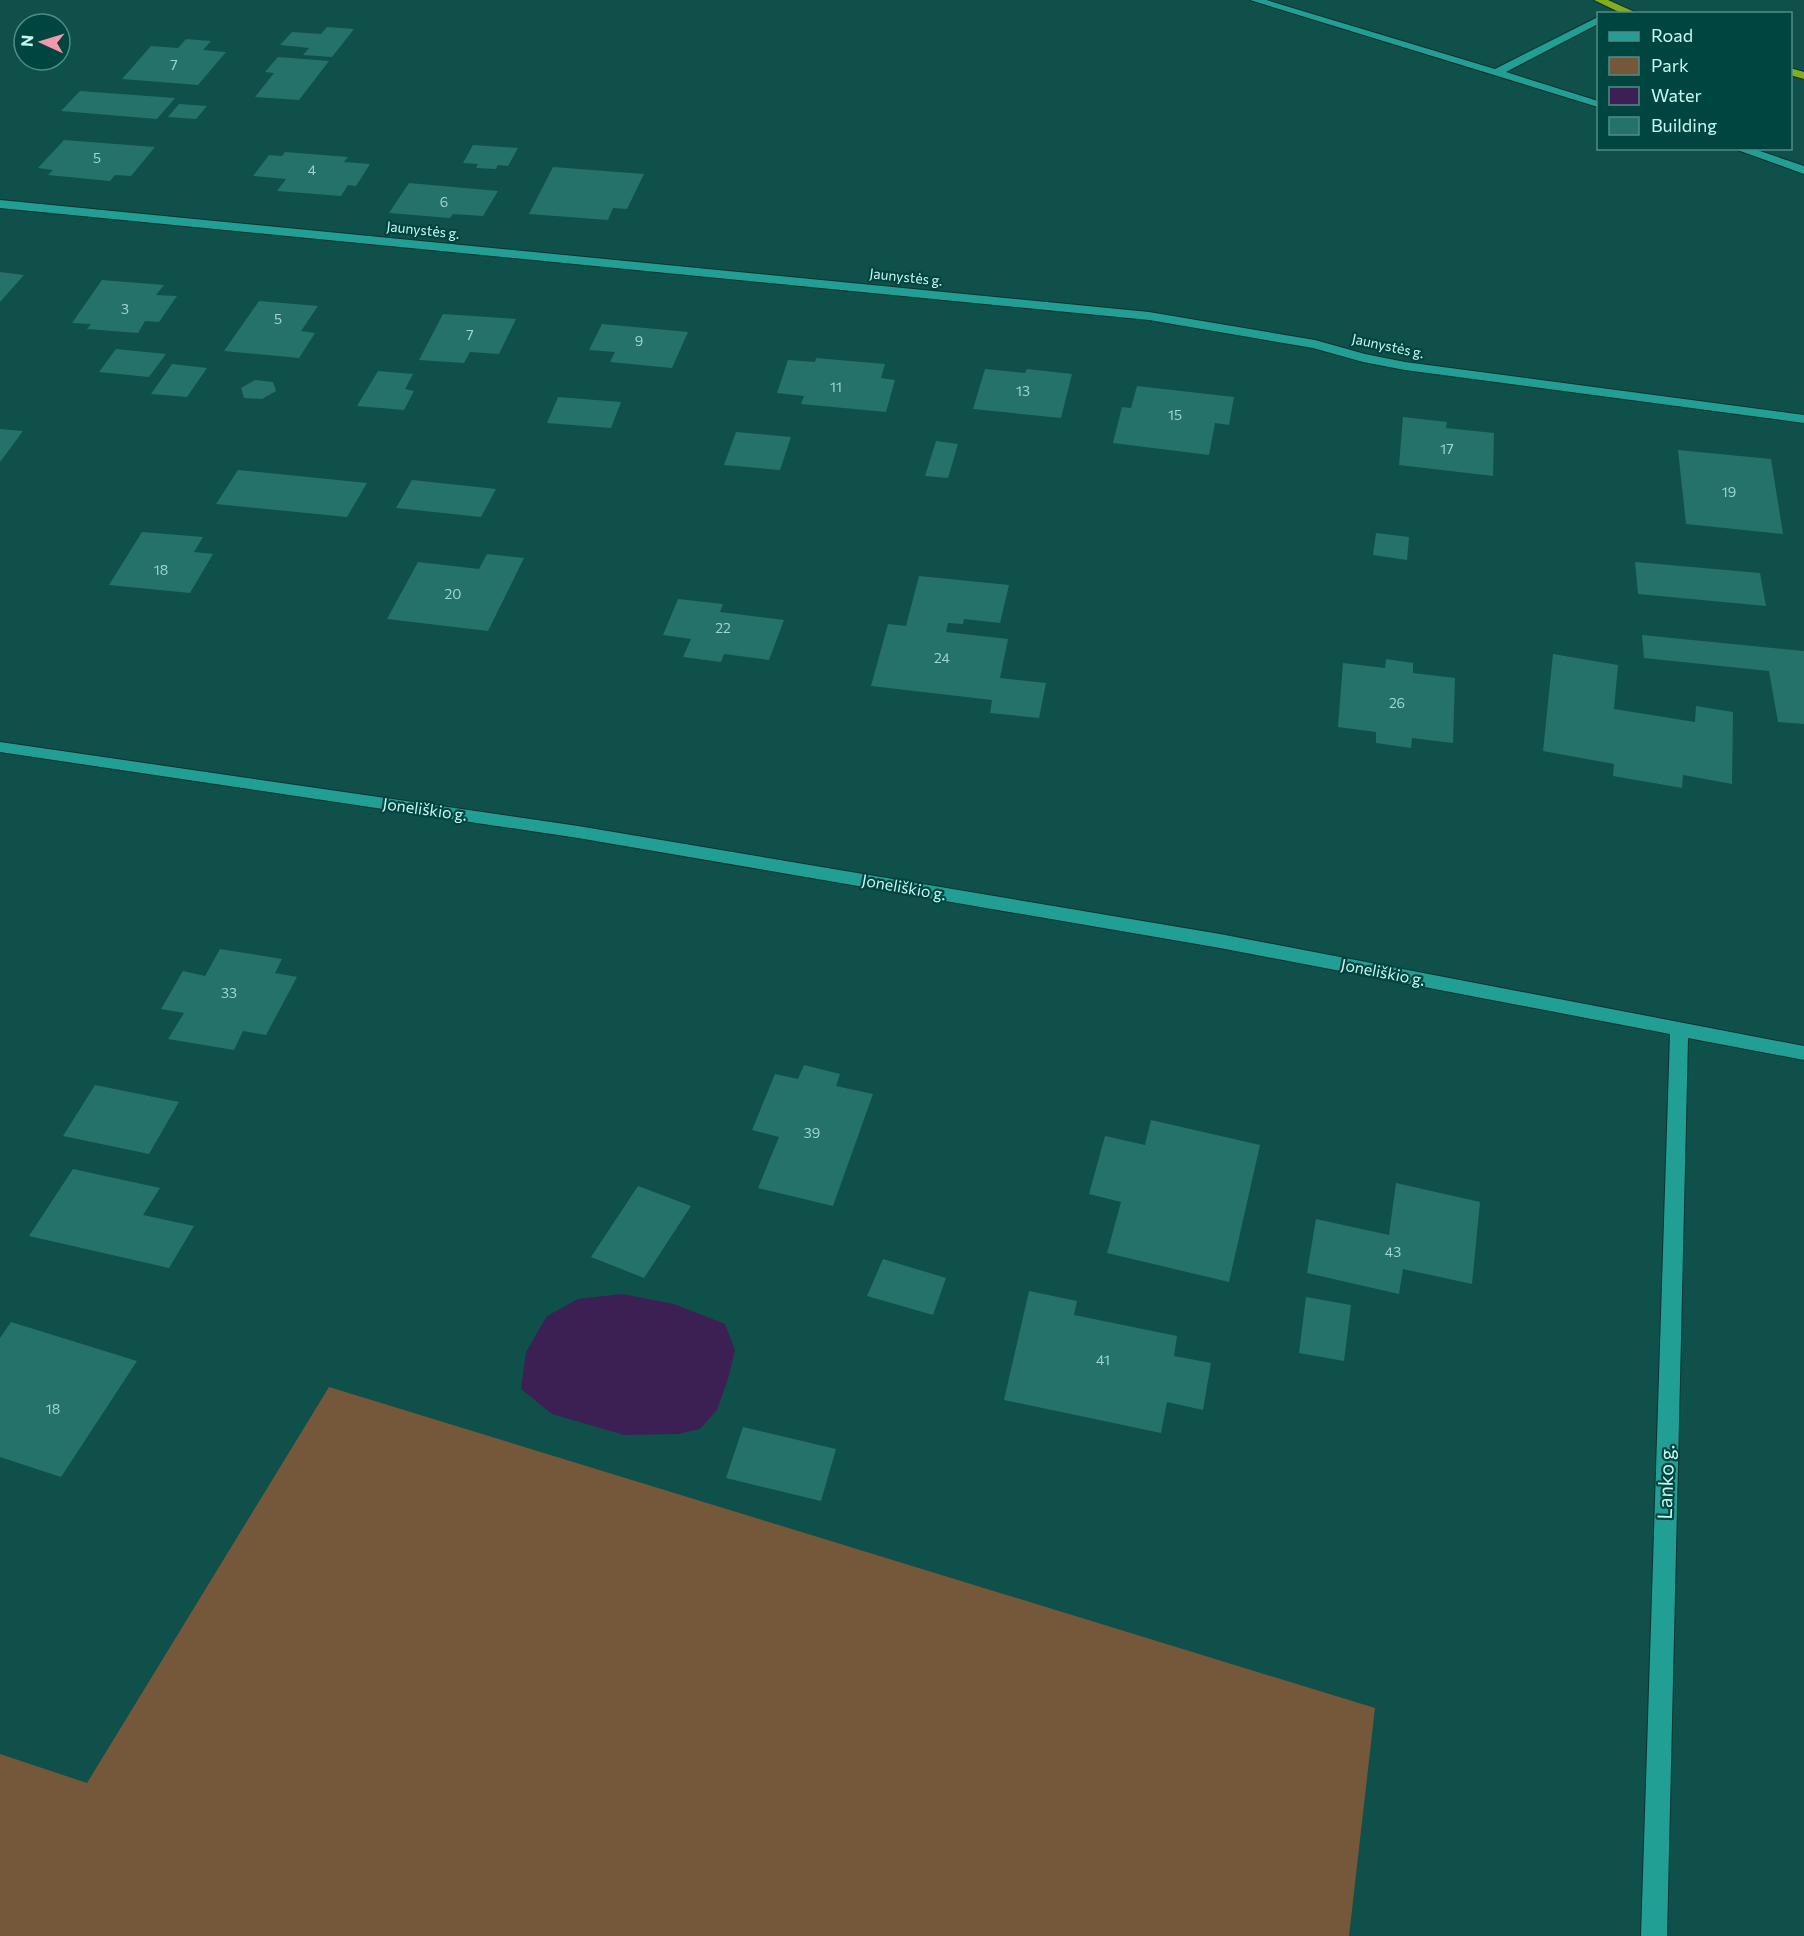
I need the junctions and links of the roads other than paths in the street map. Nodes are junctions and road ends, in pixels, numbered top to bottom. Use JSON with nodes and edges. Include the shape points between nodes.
{"nodes":[{"id":1,"x":1255,"y":0,"type":"edge"},
{"id":2,"x":1599,"y":0,"type":"edge"},
{"id":3,"x":1617,"y":11,"type":"edge"},
{"id":4,"x":1597,"y":21,"type":"edge"},
{"id":5,"x":1498,"y":72,"type":"junction"},
{"id":6,"x":1597,"y":103,"type":"edge"},
{"id":7,"x":1744,"y":150,"type":"edge"},
{"id":8,"x":1804,"y":170,"type":"edge"},
{"id":9,"x":0,"y":204,"type":"edge"},
{"id":10,"x":1804,"y":419,"type":"edge"},
{"id":11,"x":0,"y":747,"type":"edge"},
{"id":12,"x":1679,"y":1028,"type":"junction"},
{"id":13,"x":1804,"y":1053,"type":"edge"},
{"id":14,"x":1654,"y":1936,"type":"edge"}],
"edges":[{"from":1,"to":5,"type":"street"},
{"from":2,"to":3,"type":"highway"},
{"from":4,"to":5,"type":"street"},
{"from":5,"to":6,"type":"street"},
{"from":7,"to":8,"type":"street"},
{"from":9,"to":10,"type":"street","name":"Jaunystės g.","via":[[1149,316],[1315,344],[1405,366]]},
{"from":11,"to":12,"type":"street","name":"Joneliškio g.","via":[[613,837],[1209,939]]},
{"from":12,"to":13,"type":"street","name":"Joneliškio g."},
{"from":12,"to":14,"type":"street","name":"Lanko g."}]}
